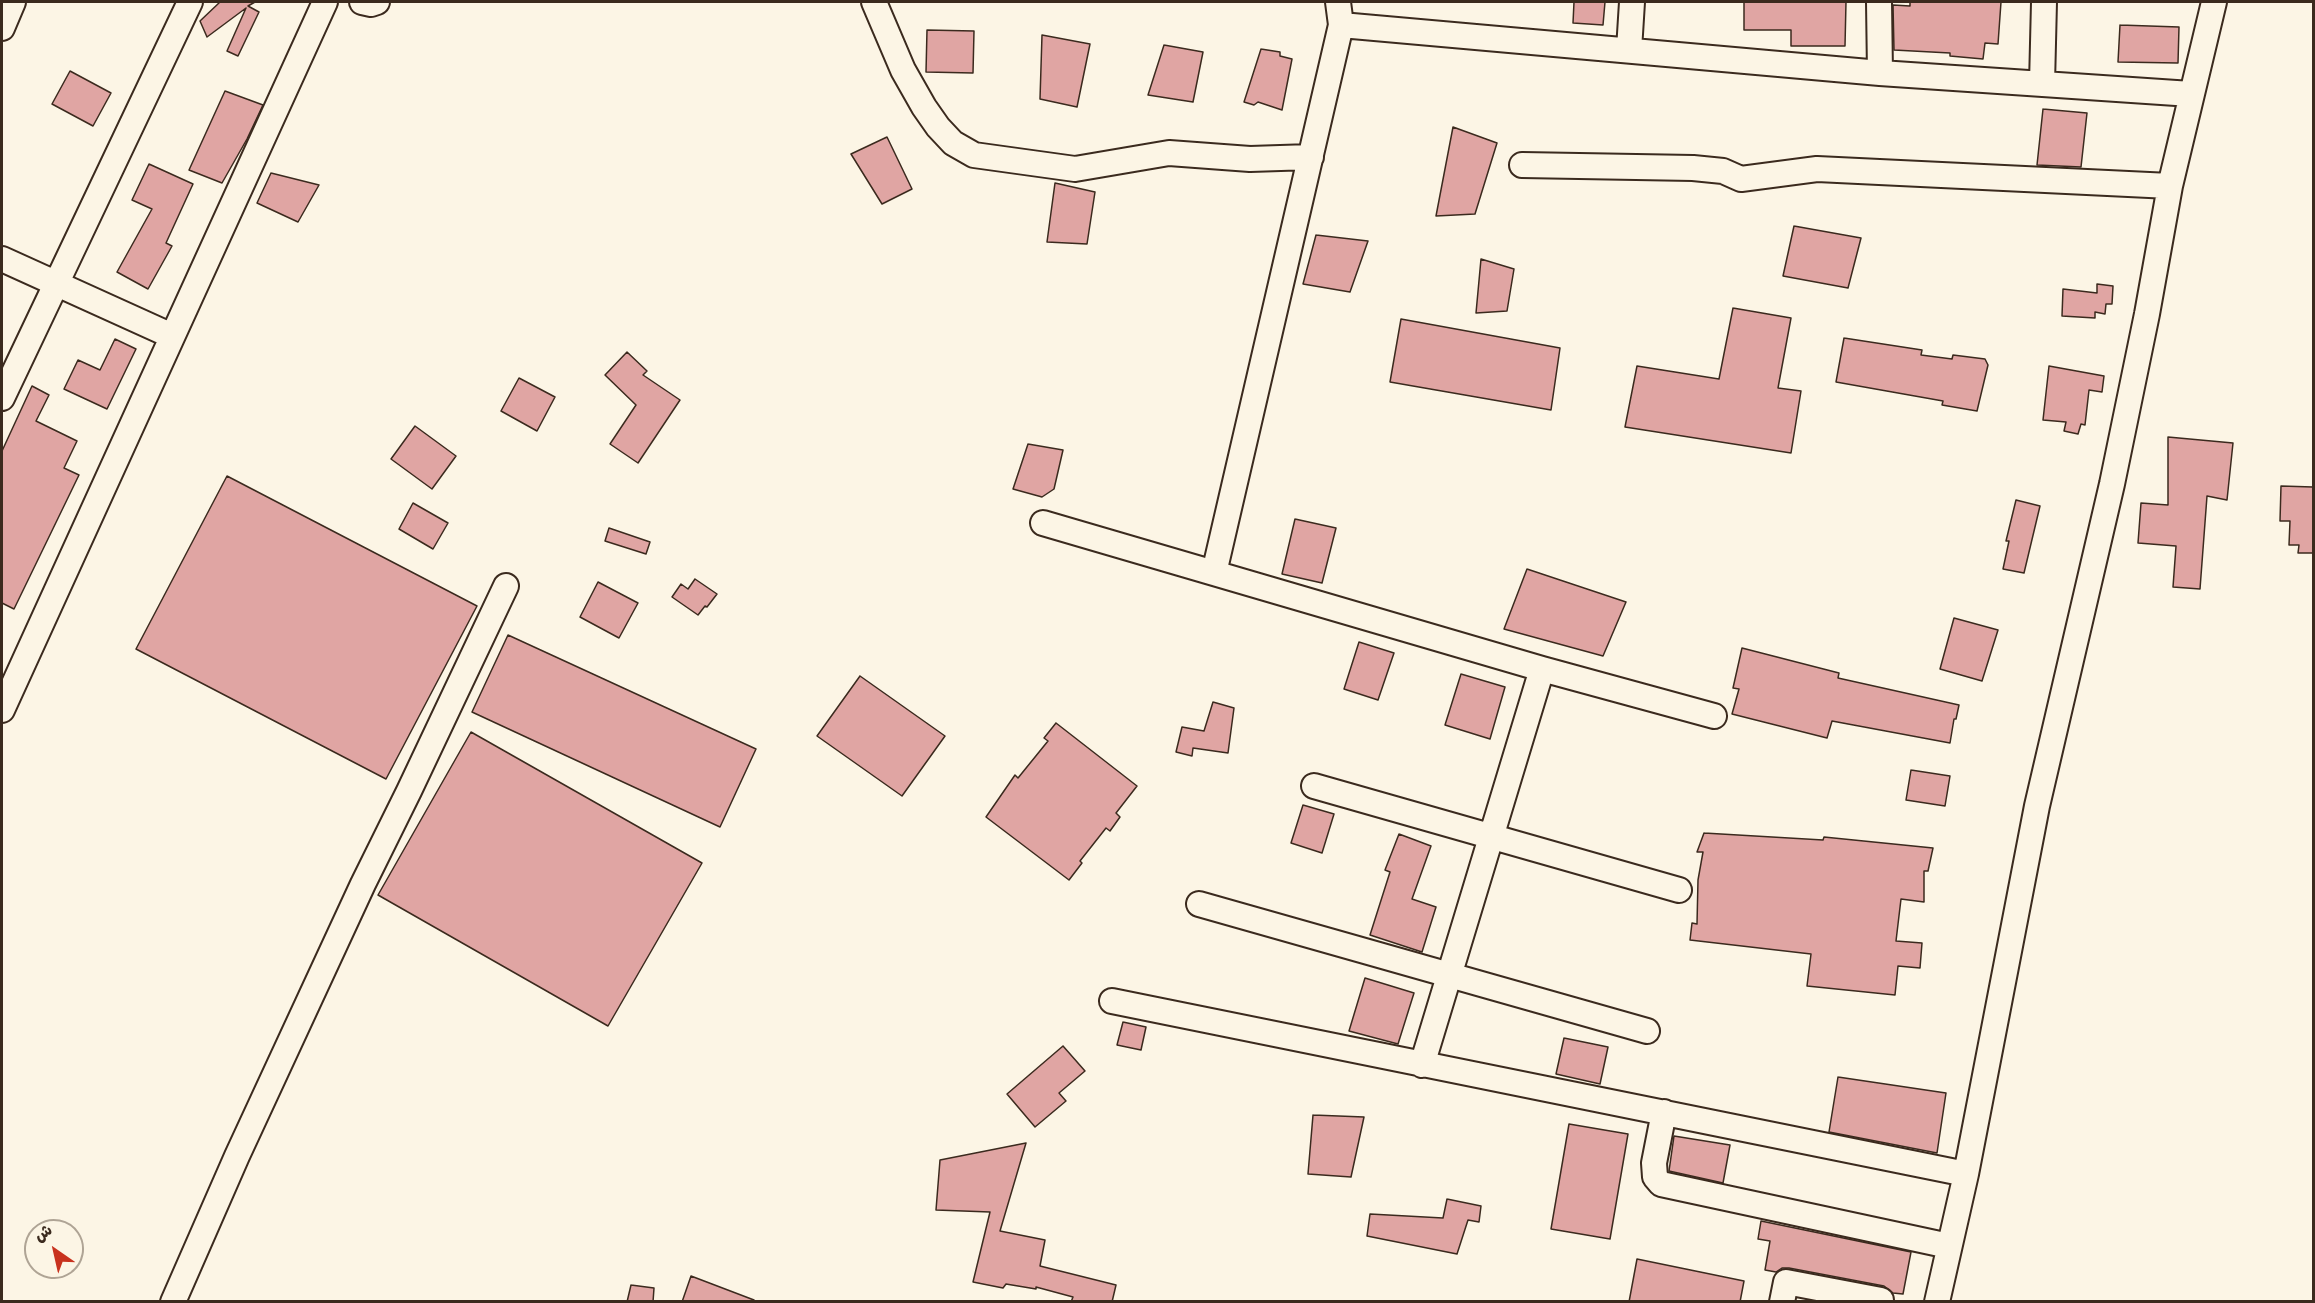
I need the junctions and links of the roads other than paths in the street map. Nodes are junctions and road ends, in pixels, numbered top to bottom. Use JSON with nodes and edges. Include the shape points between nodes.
{"nodes":[{"id":1,"x":13,"y":2,"type":"edge"},
{"id":2,"x":190,"y":2,"type":"edge"},
{"id":3,"x":325,"y":2,"type":"edge"},
{"id":4,"x":362,"y":2,"type":"edge"},
{"id":5,"x":377,"y":2,"type":"edge"},
{"id":6,"x":874,"y":2,"type":"edge"},
{"id":7,"x":1632,"y":2,"type":"edge"},
{"id":8,"x":1879,"y":2,"type":"edge"},
{"id":9,"x":2044,"y":2,"type":"edge"},
{"id":10,"x":2214,"y":2,"type":"edge"},
{"id":11,"x":1339,"y":13,"type":"edge"},
{"id":12,"x":2,"y":28,"type":"edge"},
{"id":13,"x":1629,"y":50,"type":"junction"},
{"id":14,"x":1880,"y":73,"type":"junction"},
{"id":15,"x":2042,"y":84,"type":"junction"},
{"id":16,"x":2191,"y":94,"type":"junction"},
{"id":17,"x":1311,"y":157,"type":"junction"},
{"id":18,"x":1522,"y":165,"type":"dead end"},
{"id":19,"x":2169,"y":186,"type":"junction"},
{"id":20,"x":2,"y":258,"type":"edge"},
{"id":21,"x":56,"y":283,"type":"junction"},
{"id":22,"x":172,"y":336,"type":"junction"},
{"id":23,"x":2,"y":398,"type":"edge"},
{"id":24,"x":1043,"y":523,"type":"dead end"},
{"id":25,"x":1214,"y":573,"type":"junction"},
{"id":26,"x":506,"y":586,"type":"dead end"},
{"id":27,"x":1542,"y":669,"type":"junction"},
{"id":28,"x":2,"y":710,"type":"edge"},
{"id":29,"x":1714,"y":716,"type":"dead end"},
{"id":30,"x":1314,"y":786,"type":"dead end"},
{"id":31,"x":1491,"y":835,"type":"junction"},
{"id":32,"x":1679,"y":890,"type":"dead end"},
{"id":33,"x":1199,"y":904,"type":"dead end"},
{"id":34,"x":1449,"y":976,"type":"junction"},
{"id":35,"x":1112,"y":1001,"type":"dead end"},
{"id":36,"x":1647,"y":1031,"type":"dead end"},
{"id":37,"x":1422,"y":1065,"type":"junction"},
{"id":38,"x":1664,"y":1112,"type":"junction"},
{"id":39,"x":1966,"y":1174,"type":"junction"},
{"id":40,"x":1949,"y":1246,"type":"junction"},
{"id":41,"x":173,"y":1302,"type":"edge"},
{"id":42,"x":1782,"y":1302,"type":"edge"},
{"id":43,"x":1881,"y":1302,"type":"edge"},
{"id":44,"x":1937,"y":1302,"type":"edge"}],
"edges":[{"from":1,"to":12,"type":"street"},
{"from":2,"to":21,"type":"street"},
{"from":3,"to":22,"type":"street"},
{"from":4,"to":5,"type":"street"},
{"from":6,"to":17,"type":"street","via":[[903,70],[924,107],[953,143],[974,156],[1074,169],[1169,153],[1250,159]]},
{"from":7,"to":13,"type":"street"},
{"from":8,"to":14,"type":"street"},
{"from":9,"to":15,"type":"street"},
{"from":10,"to":16,"type":"street"},
{"from":11,"to":13,"type":"street"},
{"from":11,"to":17,"type":"street"},
{"from":13,"to":14,"type":"street"},
{"from":14,"to":15,"type":"street"},
{"from":15,"to":16,"type":"street"},
{"from":16,"to":19,"type":"street"},
{"from":17,"to":25,"type":"street"},
{"from":18,"to":19,"type":"street","via":[[1693,168],[1723,171],[1741,179],[1817,169]]},
{"from":19,"to":39,"type":"street","via":[[2112,484],[2037,806]]},
{"from":20,"to":21,"type":"street"},
{"from":21,"to":22,"type":"street"},
{"from":21,"to":23,"type":"street"},
{"from":22,"to":28,"type":"street"},
{"from":24,"to":25,"type":"street"},
{"from":25,"to":27,"type":"street"},
{"from":26,"to":41,"type":"street","via":[[358,894]]},
{"from":27,"to":29,"type":"street"},
{"from":27,"to":31,"type":"street"},
{"from":30,"to":31,"type":"street"},
{"from":31,"to":32,"type":"street"},
{"from":31,"to":34,"type":"street"},
{"from":33,"to":34,"type":"street"},
{"from":34,"to":36,"type":"street"},
{"from":34,"to":37,"type":"street"},
{"from":35,"to":37,"type":"street"},
{"from":37,"to":38,"type":"street"},
{"from":38,"to":39,"type":"street"},
{"from":38,"to":40,"type":"street","via":[[1654,1163],[1655,1177],[1661,1184]]},
{"from":39,"to":40,"type":"street"},
{"from":40,"to":44,"type":"street"},
{"from":42,"to":43,"type":"street","via":[[1786,1282]]}]}
